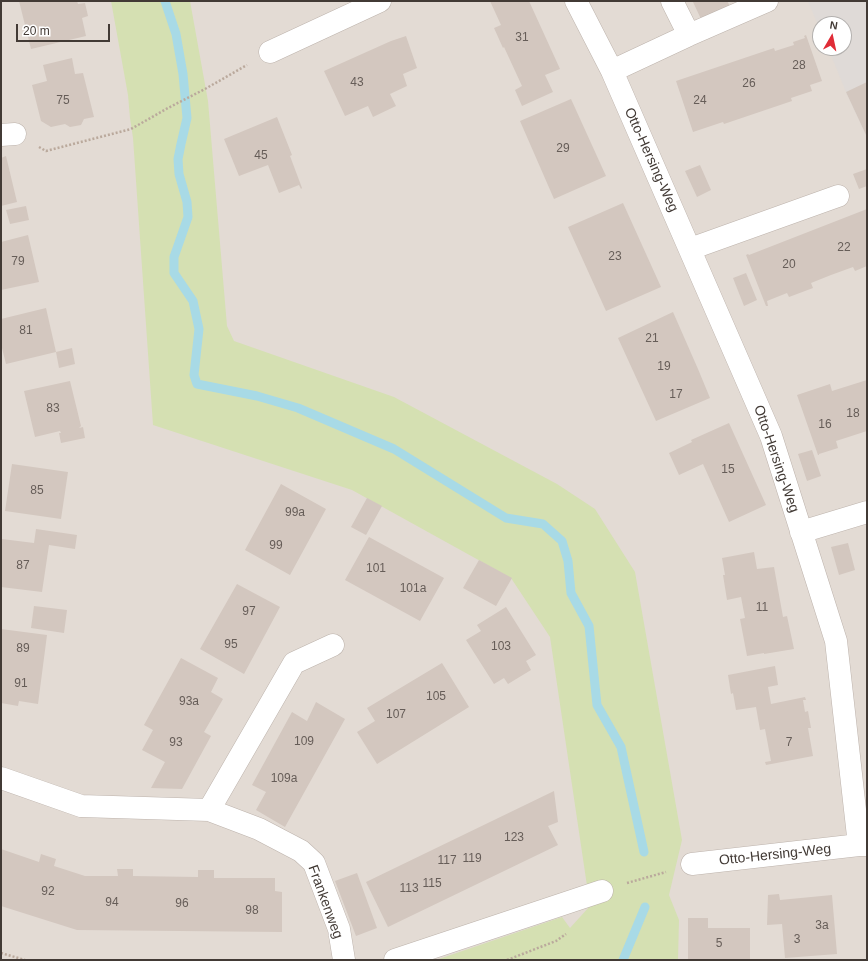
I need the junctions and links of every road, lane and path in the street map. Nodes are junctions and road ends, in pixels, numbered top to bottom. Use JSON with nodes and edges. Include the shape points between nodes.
{"nodes":[{"id":1,"x":380,"y":1,"type":"edge"},
{"id":2,"x":576,"y":1,"type":"edge"},
{"id":3,"x":672,"y":1,"type":"edge"},
{"id":4,"x":767,"y":1,"type":"edge"},
{"id":5,"x":689,"y":36,"type":"junction"},
{"id":6,"x":270,"y":52,"type":"joint"},
{"id":7,"x":612,"y":71,"type":"junction"},
{"id":8,"x":8,"y":134,"type":"edge"},
{"id":9,"x":838,"y":196,"type":"dead end"},
{"id":10,"x":690,"y":249,"type":"junction"},
{"id":11,"x":867,"y":512,"type":"edge"},
{"id":12,"x":801,"y":532,"type":"junction"},
{"id":13,"x":333,"y":645,"type":"dead end"},
{"id":14,"x":1,"y":778,"type":"edge"},
{"id":15,"x":209,"y":810,"type":"junction"},
{"id":16,"x":863,"y":845,"type":"edge"},
{"id":17,"x":692,"y":864,"type":"joint"},
{"id":18,"x":602,"y":891,"type":"joint"},
{"id":19,"x":1,"y":953,"type":"edge"},
{"id":20,"x":25,"y":960,"type":"edge"},
{"id":21,"x":344,"y":960,"type":"edge"},
{"id":22,"x":395,"y":960,"type":"edge"}],
"edges":[{"from":1,"to":6,"type":"street"},
{"from":2,"to":7,"type":"street","name":"Otto-Hersing-Weg"},
{"from":3,"to":5,"type":"street"},
{"from":4,"to":5,"type":"street"},
{"from":5,"to":7,"type":"street"},
{"from":6,"to":8,"type":"path","via":[[131,129],[46,151]]},
{"from":7,"to":10,"type":"street","name":"Otto-Hersing-Weg"},
{"from":9,"to":10,"type":"street"},
{"from":10,"to":12,"type":"street","name":"Otto-Hersing-Weg","via":[[771,436]]},
{"from":11,"to":12,"type":"street"},
{"from":12,"to":16,"type":"street","name":"Otto-Hersing-Weg","via":[[836,641]]},
{"from":13,"to":15,"type":"street","via":[[294,663]]},
{"from":14,"to":15,"type":"street","name":"Frankenweg","via":[[81,806]]},
{"from":15,"to":21,"type":"street","name":"Frankenweg","via":[[259,829],[301,851],[314,863],[339,929]]},
{"from":16,"to":17,"type":"street","name":"Otto-Hersing-Weg"},
{"from":17,"to":18,"type":"path"},
{"from":18,"to":22,"type":"street"},
{"from":19,"to":20,"type":"path"}]}
